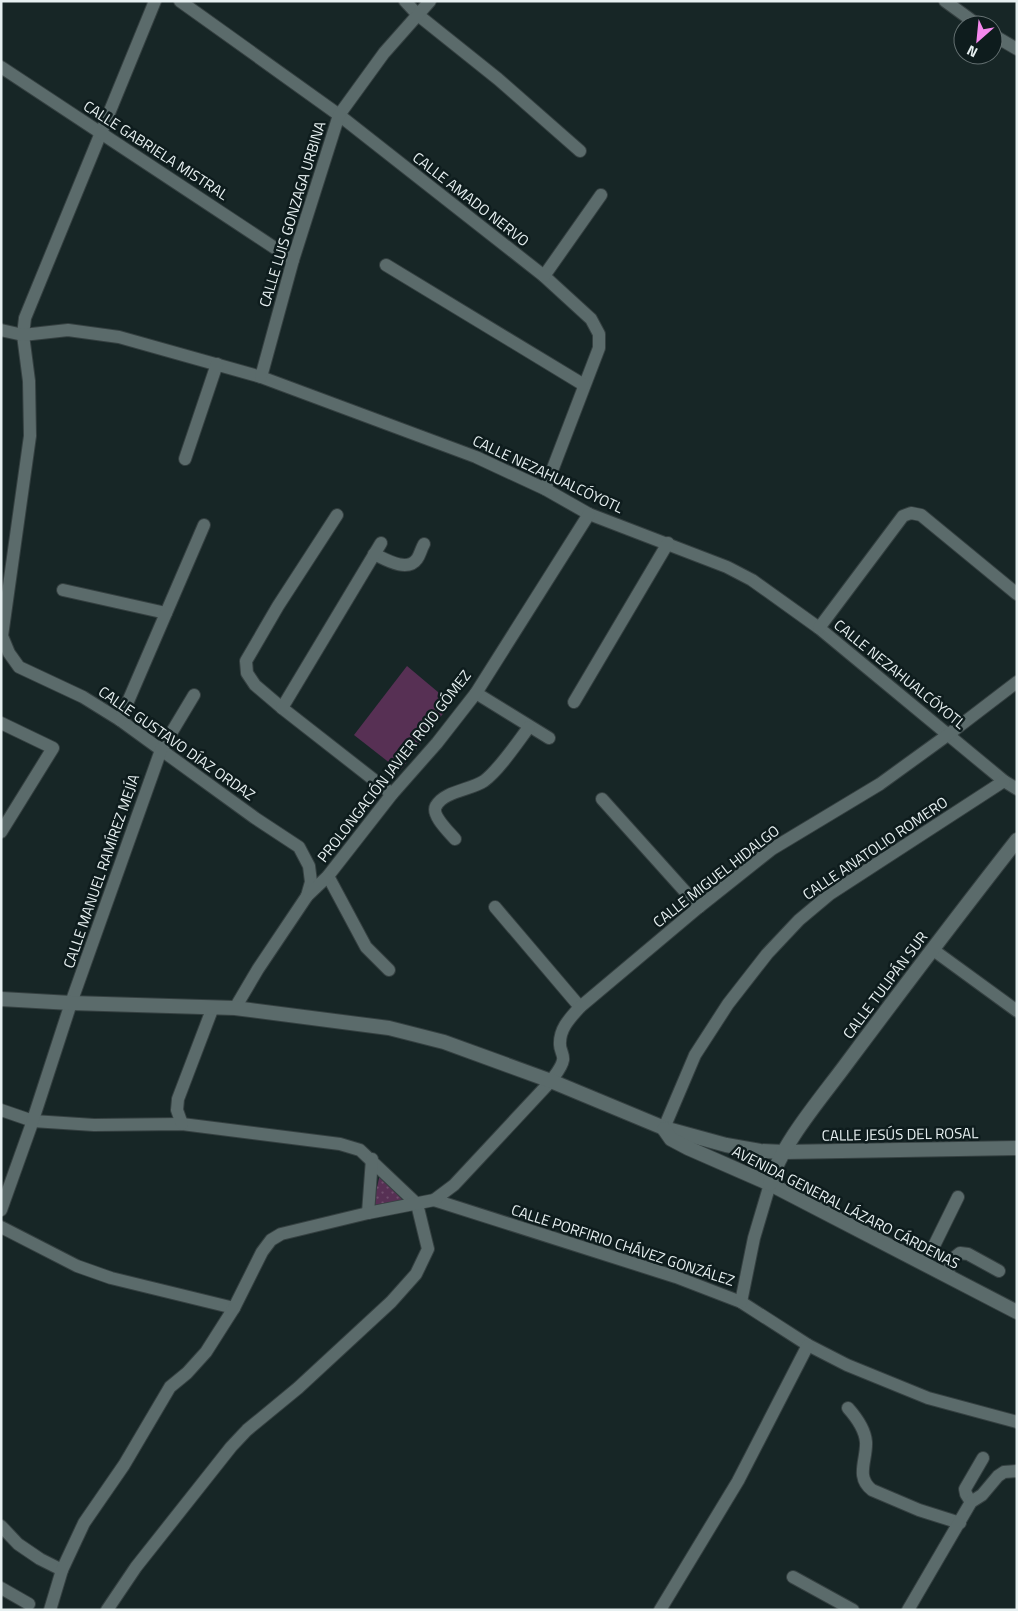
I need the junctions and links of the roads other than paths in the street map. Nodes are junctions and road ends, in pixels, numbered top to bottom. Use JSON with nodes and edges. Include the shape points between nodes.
{"nodes":[{"id":1,"x":155,"y":1,"type":"edge"},
{"id":2,"x":180,"y":1,"type":"edge"},
{"id":3,"x":405,"y":1,"type":"edge"},
{"id":4,"x":430,"y":1,"type":"edge"},
{"id":5,"x":945,"y":1,"type":"edge"},
{"id":6,"x":418,"y":15,"type":"junction"},
{"id":7,"x":964,"y":15,"type":"edge"},
{"id":8,"x":1003,"y":41,"type":"edge"},
{"id":9,"x":1017,"y":49,"type":"edge"},
{"id":10,"x":1,"y":67,"type":"edge"},
{"id":11,"x":339,"y":115,"type":"junction"},
{"id":12,"x":101,"y":133,"type":"junction"},
{"id":13,"x":580,"y":151,"type":"dead end"},
{"id":14,"x":601,"y":195,"type":"dead end"},
{"id":15,"x":294,"y":260,"type":"junction"},
{"id":16,"x":386,"y":265,"type":"dead end"},
{"id":17,"x":544,"y":276,"type":"junction"},
{"id":18,"x":1,"y":330,"type":"edge"},
{"id":19,"x":23,"y":335,"type":"junction"},
{"id":20,"x":217,"y":364,"type":"junction"},
{"id":21,"x":261,"y":377,"type":"junction"},
{"id":22,"x":584,"y":385,"type":"junction"},
{"id":23,"x":185,"y":459,"type":"dead end"},
{"id":24,"x":545,"y":489,"type":"junction"},
{"id":25,"x":589,"y":514,"type":"junction"},
{"id":26,"x":337,"y":515,"type":"dead end"},
{"id":27,"x":204,"y":525,"type":"dead end"},
{"id":28,"x":381,"y":543,"type":"dead end"},
{"id":29,"x":668,"y":543,"type":"junction"},
{"id":30,"x":424,"y":544,"type":"dead end"},
{"id":31,"x":374,"y":554,"type":"junction"},
{"id":32,"x":63,"y":590,"type":"dead end"},
{"id":33,"x":1017,"y":594,"type":"edge"},
{"id":34,"x":166,"y":613,"type":"junction"},
{"id":35,"x":819,"y":628,"type":"junction"},
{"id":36,"x":1017,"y":682,"type":"edge"},
{"id":37,"x":476,"y":693,"type":"junction"},
{"id":38,"x":194,"y":695,"type":"dead end"},
{"id":39,"x":574,"y":702,"type":"dead end"},
{"id":40,"x":282,"y":708,"type":"junction"},
{"id":41,"x":120,"y":720,"type":"junction"},
{"id":42,"x":1,"y":724,"type":"edge"},
{"id":43,"x":529,"y":727,"type":"junction"},
{"id":44,"x":949,"y":734,"type":"junction"},
{"id":45,"x":549,"y":738,"type":"dead end"},
{"id":46,"x":160,"y":750,"type":"junction"},
{"id":47,"x":1004,"y":781,"type":"junction"},
{"id":48,"x":1017,"y":790,"type":"edge"},
{"id":49,"x":392,"y":794,"type":"junction"},
{"id":50,"x":602,"y":799,"type":"dead end"},
{"id":51,"x":2,"y":830,"type":"edge"},
{"id":52,"x":455,"y":839,"type":"dead end"},
{"id":53,"x":1017,"y":840,"type":"edge"},
{"id":54,"x":328,"y":876,"type":"junction"},
{"id":55,"x":307,"y":896,"type":"junction"},
{"id":56,"x":495,"y":907,"type":"dead end"},
{"id":57,"x":699,"y":908,"type":"junction"},
{"id":58,"x":932,"y":949,"type":"junction"},
{"id":59,"x":389,"y":970,"type":"dead end"},
{"id":60,"x":1,"y":999,"type":"edge"},
{"id":61,"x":71,"y":1003,"type":"junction"},
{"id":62,"x":580,"y":1007,"type":"junction"},
{"id":63,"x":213,"y":1008,"type":"junction"},
{"id":64,"x":235,"y":1008,"type":"junction"},
{"id":65,"x":1017,"y":1011,"type":"edge"},
{"id":66,"x":550,"y":1081,"type":"junction"},
{"id":67,"x":1,"y":1110,"type":"edge"},
{"id":68,"x":33,"y":1121,"type":"junction"},
{"id":69,"x":182,"y":1124,"type":"junction"},
{"id":70,"x":664,"y":1128,"type":"junction"},
{"id":71,"x":1017,"y":1148,"type":"edge"},
{"id":72,"x":784,"y":1152,"type":"junction"},
{"id":73,"x":372,"y":1159,"type":"junction"},
{"id":74,"x":770,"y":1184,"type":"junction"},
{"id":75,"x":958,"y":1197,"type":"dead end"},
{"id":76,"x":434,"y":1200,"type":"junction"},
{"id":77,"x":417,"y":1204,"type":"junction"},
{"id":78,"x":1,"y":1210,"type":"edge"},
{"id":79,"x":368,"y":1213,"type":"junction"},
{"id":80,"x":1,"y":1227,"type":"edge"},
{"id":81,"x":925,"y":1264,"type":"junction"},
{"id":82,"x":999,"y":1271,"type":"dead end"},
{"id":83,"x":946,"y":1275,"type":"junction"},
{"id":84,"x":741,"y":1302,"type":"junction"},
{"id":85,"x":234,"y":1308,"type":"junction"},
{"id":86,"x":1017,"y":1312,"type":"edge"},
{"id":87,"x":808,"y":1345,"type":"junction"},
{"id":88,"x":848,"y":1408,"type":"dead end"},
{"id":89,"x":1017,"y":1422,"type":"edge"},
{"id":90,"x":983,"y":1458,"type":"dead end"},
{"id":91,"x":1017,"y":1471,"type":"edge"},
{"id":92,"x":971,"y":1502,"type":"junction"},
{"id":93,"x":960,"y":1523,"type":"junction"},
{"id":94,"x":1,"y":1526,"type":"edge"},
{"id":95,"x":62,"y":1570,"type":"junction"},
{"id":96,"x":793,"y":1576,"type":"dead end"},
{"id":97,"x":1,"y":1588,"type":"edge"},
{"id":98,"x":29,"y":1604,"type":"dead end"},
{"id":99,"x":50,"y":1610,"type":"edge"},
{"id":100,"x":106,"y":1610,"type":"edge"},
{"id":101,"x":660,"y":1610,"type":"edge"},
{"id":102,"x":853,"y":1610,"type":"edge"},
{"id":103,"x":908,"y":1610,"type":"edge"}],
"edges":[{"from":1,"to":12,"type":"street","name":"CALLE GUSTAVO DÍAZ ORDAZ"},
{"from":2,"to":11,"type":"street","name":"CALLE AMADO NERVO"},
{"from":3,"to":6,"type":"street"},
{"from":4,"to":6,"type":"street","name":"CALLE LUIS GONZAGA URBINA"},
{"from":5,"to":7,"type":"street"},
{"from":6,"to":11,"type":"street","name":"CALLE LUIS GONZAGA URBINA","via":[[384,53]]},
{"from":6,"to":13,"type":"street"},
{"from":8,"to":9,"type":"street"},
{"from":10,"to":12,"type":"street","name":"CALLE GABRIELA MISTRAL"},
{"from":11,"to":15,"type":"street","name":"CALLE LUIS GONZAGA URBINA"},
{"from":11,"to":17,"type":"street","name":"CALLE AMADO NERVO"},
{"from":12,"to":15,"type":"street","name":"CALLE GABRIELA MISTRAL"},
{"from":12,"to":19,"type":"street","name":"CALLE GUSTAVO DÍAZ ORDAZ","via":[[29,304]]},
{"from":14,"to":17,"type":"street"},
{"from":15,"to":21,"type":"street","name":"CALLE LUIS GONZAGA URBINA"},
{"from":16,"to":22,"type":"street"},
{"from":17,"to":22,"type":"street","name":"CALLE AMADO NERVO","via":[[591,319],[599,334],[599,348]]},
{"from":18,"to":19,"type":"street","name":"CALLE NEZAHUALCÓYOTL"},
{"from":19,"to":20,"type":"street","name":"CALLE NEZAHUALCÓYOTL","via":[[68,330],[119,337]]},
{"from":19,"to":41,"type":"street","name":"CALLE GUSTAVO DÍAZ ORDAZ","via":[[29,381],[30,436],[2,636],[9,653],[20,666]]},
{"from":20,"to":21,"type":"street","name":"CALLE NEZAHUALCÓYOTL"},
{"from":20,"to":23,"type":"street"},
{"from":21,"to":24,"type":"street","name":"CALLE NEZAHUALCÓYOTL","via":[[476,456]]},
{"from":22,"to":24,"type":"street","name":"CALLE AMADO NERVO"},
{"from":24,"to":25,"type":"street","name":"CALLE NEZAHUALCÓYOTL"},
{"from":25,"to":29,"type":"street","name":"CALLE NEZAHUALCÓYOTL"},
{"from":25,"to":37,"type":"street","name":"PROLONGACIÓN JAVIER ROJO GÓMEZ"},
{"from":26,"to":40,"type":"street","via":[[246,661],[247,674],[255,685]]},
{"from":27,"to":34,"type":"street"},
{"from":28,"to":31,"type":"street"},
{"from":29,"to":35,"type":"street","name":"CALLE NEZAHUALCÓYOTL","via":[[752,580]]},
{"from":29,"to":39,"type":"street"},
{"from":30,"to":31,"type":"street","via":[[416,561],[408,565]]},
{"from":31,"to":40,"type":"street"},
{"from":32,"to":34,"type":"street"},
{"from":33,"to":35,"type":"street","via":[[921,515],[911,512],[903,516]]},
{"from":34,"to":41,"type":"street"},
{"from":35,"to":44,"type":"street","name":"CALLE NEZAHUALCÓYOTL"},
{"from":36,"to":44,"type":"street","name":"CALLE MIGUEL HIDALGO"},
{"from":37,"to":43,"type":"street"},
{"from":37,"to":49,"type":"street","name":"PROLONGACIÓN JAVIER ROJO GÓMEZ"},
{"from":38,"to":46,"type":"street","name":"CALLE MANUEL RAMÍREZ MEJÍA"},
{"from":40,"to":49,"type":"street"},
{"from":41,"to":46,"type":"street","name":"CALLE GUSTAVO DÍAZ ORDAZ"},
{"from":42,"to":51,"type":"street","via":[[53,748]]},
{"from":43,"to":45,"type":"street"},
{"from":43,"to":52,"type":"street","via":[[506,758],[483,781],[446,797],[436,806],[438,819]]},
{"from":44,"to":47,"type":"street","name":"CALLE NEZAHUALCÓYOTL"},
{"from":44,"to":57,"type":"street","name":"CALLE MIGUEL HIDALGO","via":[[880,784],[772,849]]},
{"from":46,"to":55,"type":"street","name":"CALLE GUSTAVO DÍAZ ORDAZ","via":[[299,847],[309,866],[311,882]]},
{"from":46,"to":61,"type":"street","name":"CALLE MANUEL RAMÍREZ MEJÍA"},
{"from":47,"to":48,"type":"street","name":"CALLE NEZAHUALCÓYOTL"},
{"from":47,"to":70,"type":"street","name":"CALLE ANATOLIO ROMERO","via":[[830,894],[799,920],[728,1004],[695,1055]]},
{"from":49,"to":54,"type":"street","name":"PROLONGACIÓN JAVIER ROJO GÓMEZ"},
{"from":50,"to":57,"type":"street"},
{"from":53,"to":58,"type":"street","name":"CALLE TULIPÁN SUR"},
{"from":54,"to":55,"type":"street","name":"PROLONGACIÓN JAVIER ROJO GÓMEZ"},
{"from":54,"to":59,"type":"street","via":[[366,948]]},
{"from":55,"to":64,"type":"street","name":"PROLONGACIÓN JAVIER ROJO GÓMEZ"},
{"from":56,"to":62,"type":"street"},
{"from":57,"to":62,"type":"street","name":"CALLE MIGUEL HIDALGO"},
{"from":58,"to":65,"type":"street"},
{"from":58,"to":72,"type":"street","name":"CALLE TULIPÁN SUR","via":[[802,1123]]},
{"from":60,"to":61,"type":"street","name":"AVENIDA GENERAL LÁZARO CÁRDENAS"},
{"from":61,"to":63,"type":"street","name":"AVENIDA GENERAL LÁZARO CÁRDENAS"},
{"from":61,"to":68,"type":"street","name":"CALLE MANUEL RAMÍREZ MEJÍA"},
{"from":62,"to":66,"type":"street","name":"CALLE MIGUEL HIDALGO","via":[[560,1035],[563,1058]]},
{"from":63,"to":64,"type":"street","name":"AVENIDA GENERAL LÁZARO CÁRDENAS"},
{"from":63,"to":69,"type":"street","via":[[178,1099],[177,1110]]},
{"from":64,"to":66,"type":"street","name":"AVENIDA GENERAL LÁZARO CÁRDENAS","via":[[389,1028],[444,1042]]},
{"from":66,"to":70,"type":"street","name":"AVENIDA GENERAL LÁZARO CÁRDENAS"},
{"from":66,"to":76,"type":"street","name":"CALLE MIGUEL HIDALGO","via":[[454,1185]]},
{"from":67,"to":68,"type":"street"},
{"from":68,"to":69,"type":"street","via":[[94,1125]]},
{"from":68,"to":78,"type":"street","name":"CALLE MANUEL RAMÍREZ MEJÍA"},
{"from":69,"to":73,"type":"street","via":[[340,1144],[360,1150]]},
{"from":70,"to":72,"type":"street","name":"AVENIDA GENERAL LÁZARO CÁRDENAS","via":[[726,1145]]},
{"from":70,"to":74,"type":"street","name":"AVENIDA GENERAL LÁZARO CÁRDENAS","via":[[672,1139],[688,1148]]},
{"from":71,"to":72,"type":"street","name":"CALLE JESÚS DEL ROSAL"},
{"from":72,"to":74,"type":"street","name":"CALLE TULIPÁN SUR"},
{"from":73,"to":77,"type":"street"},
{"from":73,"to":79,"type":"street"},
{"from":74,"to":81,"type":"street","name":"AVENIDA GENERAL LÁZARO CÁRDENAS"},
{"from":74,"to":84,"type":"street","via":[[754,1238]]},
{"from":75,"to":81,"type":"street"},
{"from":76,"to":77,"type":"street"},
{"from":76,"to":84,"type":"street","name":"CALLE PORFIRIO CHÁVEZ GONZÁLEZ","via":[[676,1277]]},
{"from":77,"to":79,"type":"street"},
{"from":77,"to":100,"type":"street","via":[[428,1249],[416,1274],[391,1302],[231,1447]]},
{"from":79,"to":85,"type":"street","via":[[281,1234],[271,1240]]},
{"from":80,"to":85,"type":"street","via":[[77,1266],[111,1278]]},
{"from":81,"to":83,"type":"street","name":"AVENIDA GENERAL LÁZARO CÁRDENAS"},
{"from":82,"to":83,"type":"street","via":[[968,1254],[960,1254]]},
{"from":83,"to":86,"type":"street","name":"AVENIDA GENERAL LÁZARO CÁRDENAS"},
{"from":84,"to":87,"type":"street","name":"CALLE PORFIRIO CHÁVEZ GONZÁLEZ"},
{"from":85,"to":95,"type":"street","via":[[206,1352],[170,1387],[124,1465],[84,1523]]},
{"from":87,"to":89,"type":"street","name":"CALLE PORFIRIO CHÁVEZ GONZÁLEZ","via":[[847,1365],[928,1398]]},
{"from":87,"to":101,"type":"street","via":[[738,1481]]},
{"from":88,"to":93,"type":"street","via":[[859,1423],[866,1442],[862,1478],[865,1485],[919,1510]]},
{"from":90,"to":92,"type":"street","via":[[965,1489]]},
{"from":91,"to":92,"type":"street","via":[[998,1476],[982,1495]]},
{"from":92,"to":93,"type":"street"},
{"from":93,"to":103,"type":"street"},
{"from":94,"to":95,"type":"street","via":[[18,1544]]},
{"from":95,"to":99,"type":"street"},
{"from":96,"to":102,"type":"street"},
{"from":97,"to":98,"type":"street"}]}
